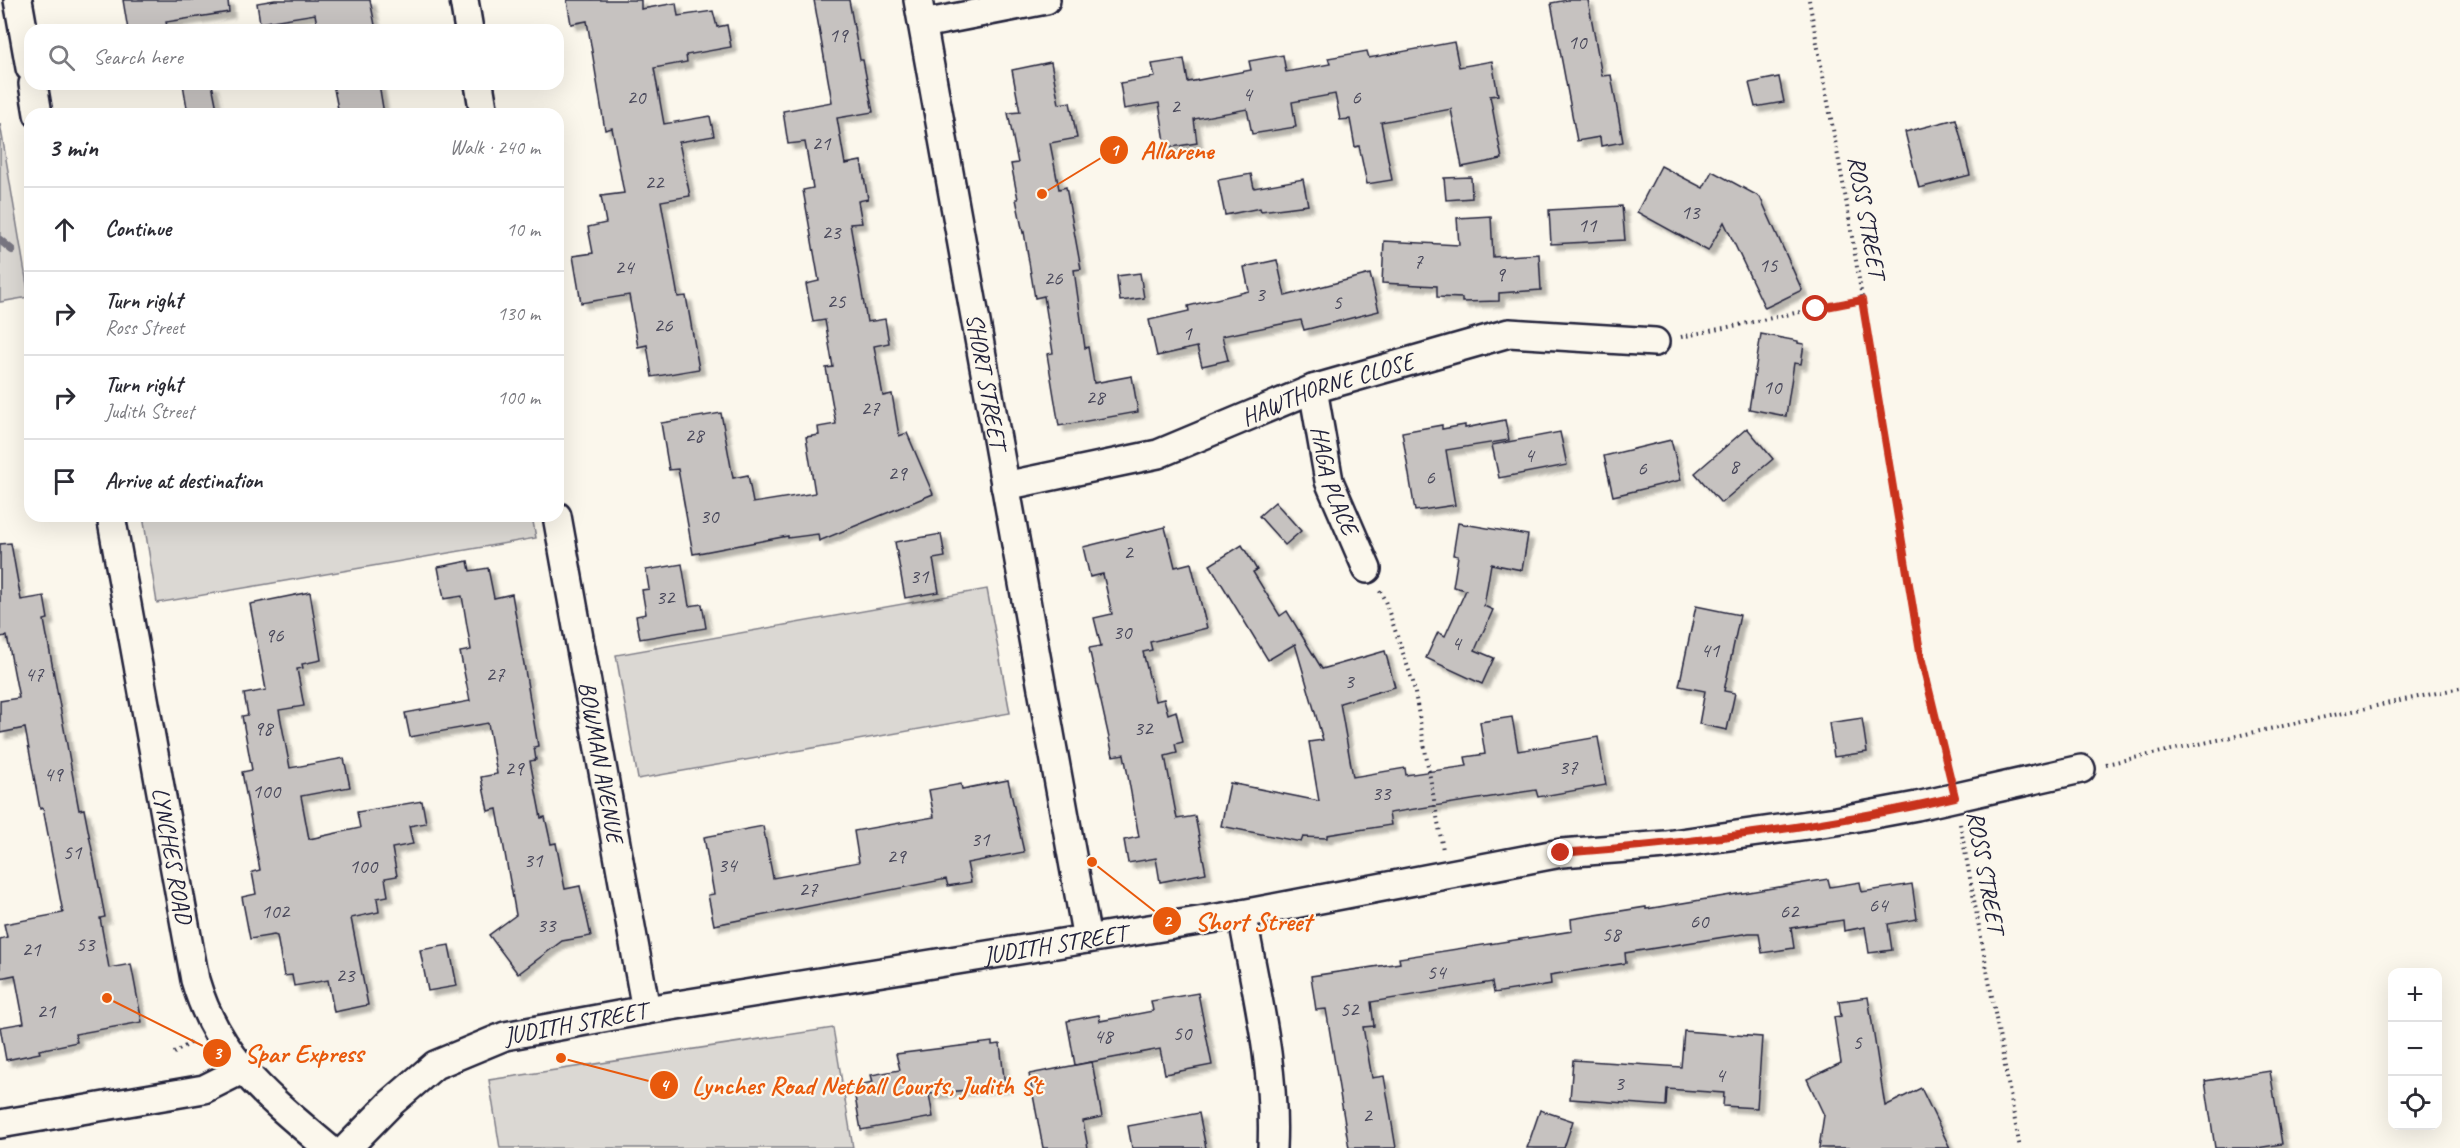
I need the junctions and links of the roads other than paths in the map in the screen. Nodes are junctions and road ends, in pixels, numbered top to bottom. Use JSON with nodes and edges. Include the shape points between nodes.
{"nodes":[{"id":1,"x":18,"y":0,"type":"edge"},
{"id":2,"x":464,"y":0,"type":"edge"},
{"id":3,"x":1046,"y":0,"type":"edge"},
{"id":4,"x":921,"y":12,"type":"edge"},
{"id":5,"x":468,"y":24,"type":"edge"},
{"id":6,"x":24,"y":34,"type":"edge"},
{"id":7,"x":34,"y":90,"type":"edge"},
{"id":8,"x":480,"y":90,"type":"edge"},
{"id":9,"x":37,"y":108,"type":"edge"},
{"id":10,"x":483,"y":108,"type":"edge"},
{"id":11,"x":1655,"y":342,"type":"dead end"},
{"id":12,"x":1313,"y":390,"type":"junction"},
{"id":13,"x":1005,"y":486,"type":"junction"},
{"id":14,"x":112,"y":522,"type":"edge"},
{"id":15,"x":558,"y":522,"type":"edge"},
{"id":16,"x":1367,"y":569,"type":"dead end"},
{"id":17,"x":2081,"y":769,"type":"road end"},
{"id":18,"x":1242,"y":914,"type":"junction"},
{"id":19,"x":1087,"y":939,"type":"junction"},
{"id":20,"x":645,"y":1010,"type":"junction"},
{"id":21,"x":242,"y":1070,"type":"junction"},
{"id":22,"x":0,"y":1124,"type":"edge"},
{"id":23,"x":328,"y":1148,"type":"edge"},
{"id":24,"x":347,"y":1148,"type":"edge"},
{"id":25,"x":1272,"y":1148,"type":"edge"}],
"edges":[{"from":1,"to":6,"type":"street"},
{"from":2,"to":5,"type":"street"},
{"from":3,"to":4,"type":"street"},
{"from":4,"to":13,"type":"street","name":"SHORT STREET"},
{"from":7,"to":9,"type":"street"},
{"from":8,"to":10,"type":"street"},
{"from":11,"to":12,"type":"street","name":"HAWTHORNE CLOSE","via":[[1509,333]]},
{"from":12,"to":13,"type":"street","name":"HAWTHORNE CLOSE","via":[[1158,454]]},
{"from":12,"to":16,"type":"street","name":"HAGA PLACE","via":[[1329,481]]},
{"from":13,"to":19,"type":"street","name":"SHORT STREET"},
{"from":14,"to":21,"type":"street","name":"LYNCHES ROAD","via":[[195,980],[214,1030]]},
{"from":15,"to":20,"type":"street","name":"BOWMAN AVENUE"},
{"from":17,"to":18,"type":"street","name":"JUDITH STREET","via":[[1906,808],[1666,845],[1561,853]]},
{"from":18,"to":19,"type":"street","name":"JUDITH STREET"},
{"from":18,"to":25,"type":"street","via":[[1269,1068],[1274,1118]]},
{"from":19,"to":20,"type":"street","name":"JUDITH STREET"},
{"from":20,"to":24,"type":"street","name":"JUDITH STREET","via":[[505,1036],[435,1065]]},
{"from":21,"to":22,"type":"street","via":[[204,1089]]},
{"from":21,"to":23,"type":"street","name":"LYNCHES ROAD"}]}
